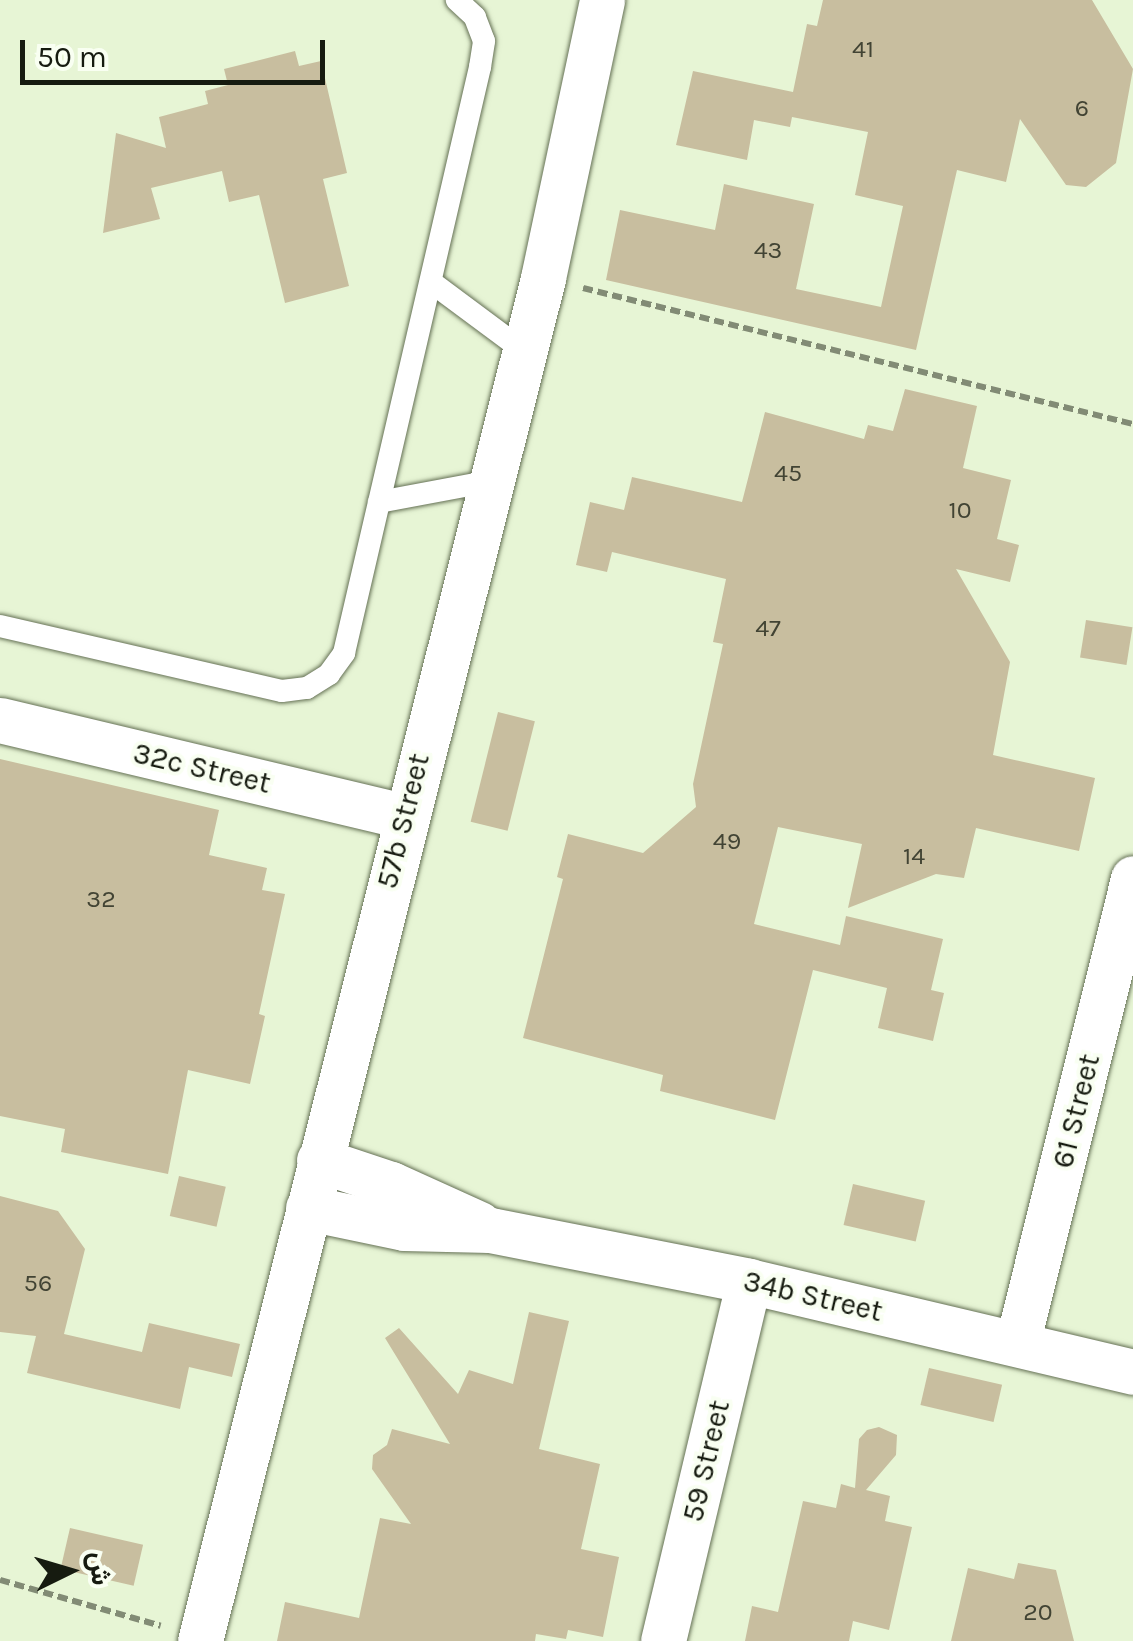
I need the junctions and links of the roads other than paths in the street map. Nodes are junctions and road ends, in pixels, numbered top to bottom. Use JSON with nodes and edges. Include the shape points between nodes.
{"nodes":[{"id":1,"x":458,"y":0,"type":"edge"},
{"id":2,"x":602,"y":0,"type":"edge"},
{"id":3,"x":431,"y":282,"type":"junction"},
{"id":4,"x":524,"y":351,"type":"junction"},
{"id":5,"x":491,"y":482,"type":"junction"},
{"id":6,"x":380,"y":502,"type":"junction"},
{"id":7,"x":0,"y":626,"type":"edge"},
{"id":8,"x":0,"y":720,"type":"edge"},
{"id":9,"x":404,"y":816,"type":"junction"},
{"id":10,"x":1133,"y":878,"type":"edge"},
{"id":11,"x":1124,"y":954,"type":"edge"},
{"id":12,"x":319,"y":1160,"type":"junction"},
{"id":13,"x":308,"y":1208,"type":"junction"},
{"id":14,"x":490,"y":1230,"type":"junction"},
{"id":15,"x":749,"y":1281,"type":"junction"},
{"id":16,"x":1018,"y":1344,"type":"junction"},
{"id":17,"x":1133,"y":1372,"type":"edge"},
{"id":18,"x":200,"y":1640,"type":"edge"},
{"id":19,"x":663,"y":1641,"type":"edge"}],
"edges":[{"from":1,"to":3,"type":"lane","via":[[476,17],[484,42]]},
{"from":2,"to":4,"type":"street","name":"57b Street"},
{"from":3,"to":4,"type":"lane"},
{"from":3,"to":6,"type":"lane"},
{"from":4,"to":5,"type":"street","name":"57b Street"},
{"from":5,"to":6,"type":"lane"},
{"from":5,"to":9,"type":"street","name":"57b Street"},
{"from":6,"to":7,"type":"lane","via":[[344,654],[307,688],[258,688]]},
{"from":8,"to":9,"type":"street","name":"32c Street"},
{"from":9,"to":12,"type":"street","name":"57b Street"},
{"from":10,"to":11,"type":"street","name":"61 Street"},
{"from":11,"to":16,"type":"street","name":"61 Street"},
{"from":12,"to":13,"type":"street","name":"57b Street"},
{"from":12,"to":14,"type":"street","name":"34b Street","via":[[416,1194]]},
{"from":13,"to":14,"type":"street","name":"34b Street","via":[[404,1228]]},
{"from":13,"to":18,"type":"street","name":"57b Street"},
{"from":14,"to":15,"type":"street","name":"34b Street"},
{"from":15,"to":16,"type":"street","name":"34b Street"},
{"from":15,"to":19,"type":"street","name":"59 Street"},
{"from":16,"to":17,"type":"street","name":"34b Street"}]}
